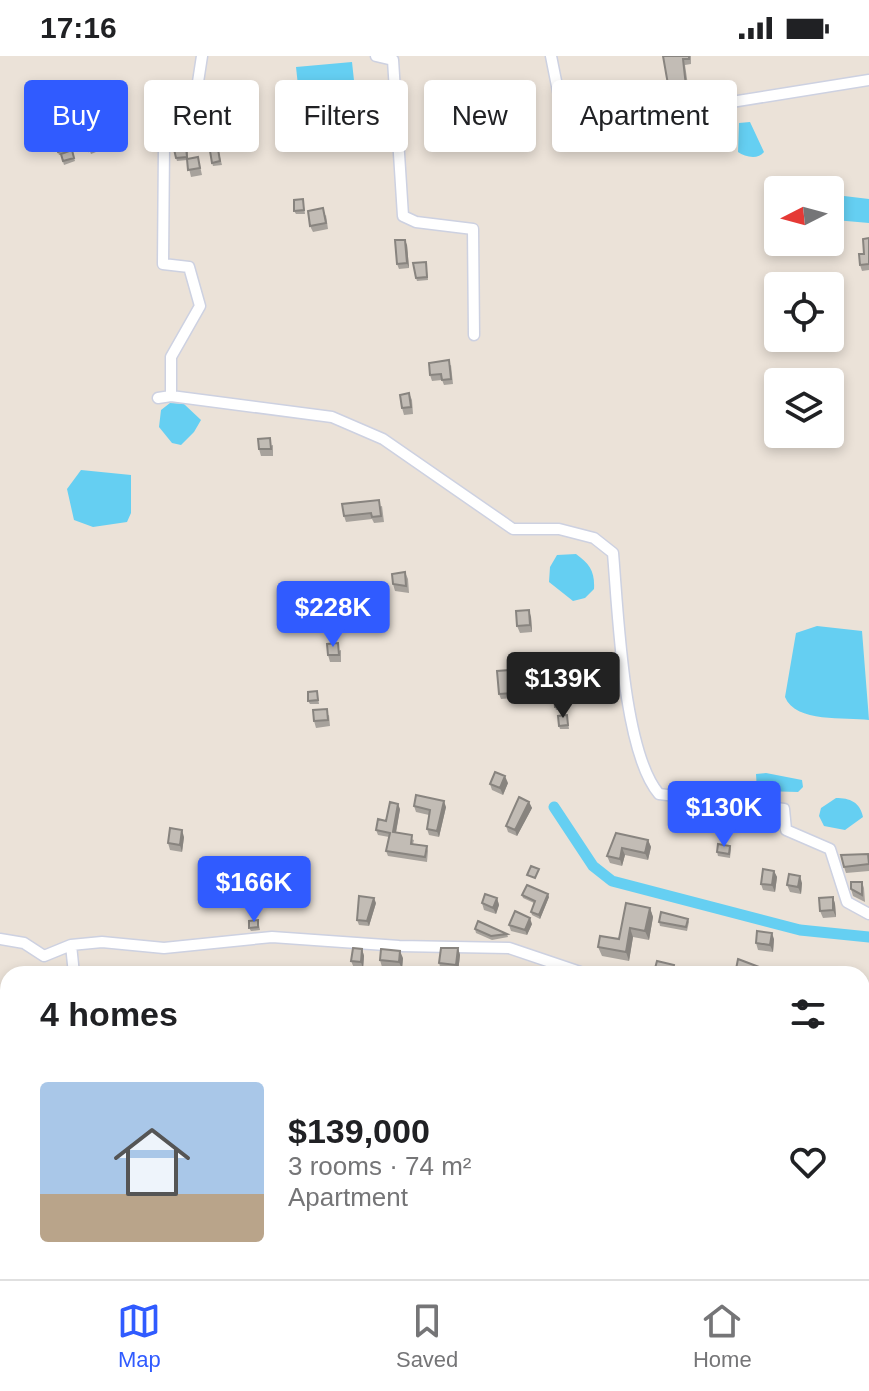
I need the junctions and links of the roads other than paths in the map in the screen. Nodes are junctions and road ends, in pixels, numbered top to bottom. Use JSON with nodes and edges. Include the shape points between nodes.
{"nodes":[{"id":1,"x":202,"y":56,"type":"edge"},
{"id":2,"x":376,"y":56,"type":"edge"},
{"id":3,"x":551,"y":56,"type":"edge"},
{"id":4,"x":869,"y":80,"type":"edge"},
{"id":5,"x":474,"y":335,"type":"dead end"},
{"id":6,"x":171,"y":396,"type":"junction"},
{"id":7,"x":158,"y":398,"type":"dead end"},
{"id":8,"x":869,"y":914,"type":"edge"},
{"id":9,"x":0,"y":939,"type":"edge"},
{"id":10,"x":71,"y":945,"type":"junction"},
{"id":11,"x":73,"y":966,"type":"edge"},
{"id":12,"x":562,"y":966,"type":"edge"},
{"id":13,"x":0,"y":1219,"type":"edge"},
{"id":14,"x":0,"y":1261,"type":"edge"}],
"edges":[{"from":1,"to":6,"type":"street","via":[[190,134],[164,145],[163,264],[189,267],[200,306],[171,357]]},
{"from":2,"to":5,"type":"street","via":[[393,60],[403,216],[473,229]]},
{"from":3,"to":4,"type":"street","via":[[567,136],[585,137],[719,104]]},
{"from":6,"to":7,"type":"street"},
{"from":6,"to":8,"type":"street","via":[[332,417],[383,439],[513,529],[559,529],[594,538],[613,553],[623,666],[649,783],[659,794],[784,809],[786,830],[830,849],[847,902]]},
{"from":9,"to":10,"type":"street","via":[[24,943],[44,956]]},
{"from":10,"to":11,"type":"street"},
{"from":10,"to":12,"type":"street","via":[[164,948],[272,937],[509,948]]},
{"from":13,"to":14,"type":"street"}]}
